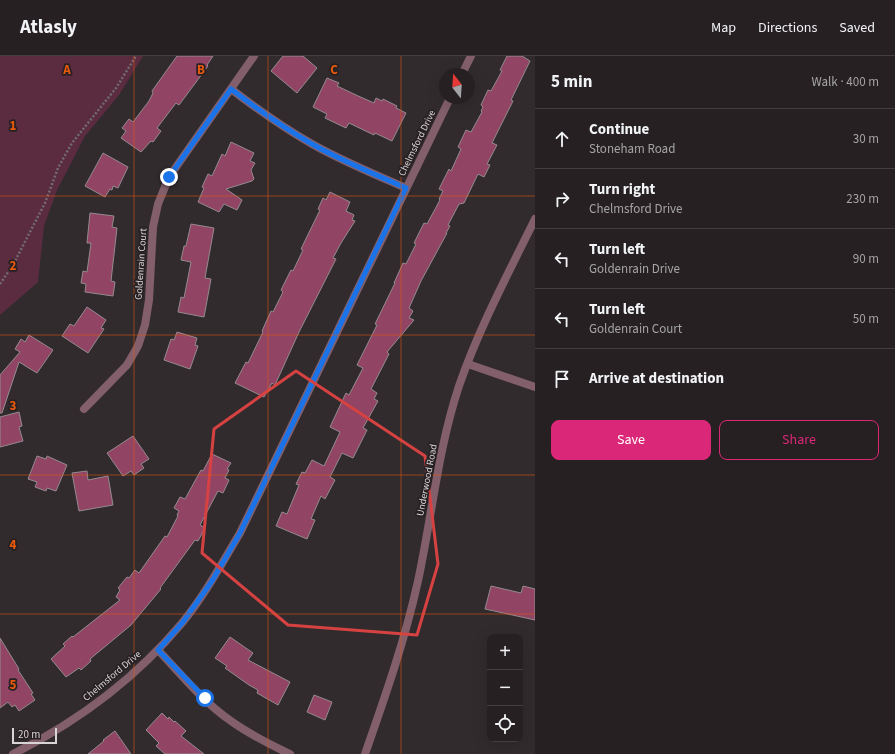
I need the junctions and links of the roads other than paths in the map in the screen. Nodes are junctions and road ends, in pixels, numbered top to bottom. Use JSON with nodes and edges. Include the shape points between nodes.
{"nodes":[{"id":1,"x":254,"y":56,"type":"edge"},
{"id":2,"x":470,"y":56,"type":"edge"},
{"id":3,"x":465,"y":68,"type":"edge"},
{"id":4,"x":231,"y":89,"type":"junction"},
{"id":5,"x":447,"y":104,"type":"edge"},
{"id":6,"x":406,"y":188,"type":"junction"},
{"id":7,"x":535,"y":219,"type":"edge"},
{"id":8,"x":468,"y":364,"type":"junction"},
{"id":9,"x":535,"y":387,"type":"edge"},
{"id":10,"x":84,"y":409,"type":"dead end"},
{"id":11,"x":158,"y":650,"type":"junction"},
{"id":12,"x":13,"y":754,"type":"edge"},
{"id":13,"x":290,"y":754,"type":"edge"},
{"id":14,"x":365,"y":754,"type":"edge"}],
"edges":[{"from":1,"to":4,"type":"street","name":"Goldenrain Court"},
{"from":2,"to":3,"type":"street"},
{"from":4,"to":6,"type":"street","via":[[274,121],[312,144]]},
{"from":4,"to":10,"type":"street","name":"Goldenrain Court","via":[[169,177],[158,204],[153,227],[149,300],[138,346],[127,365]]},
{"from":5,"to":6,"type":"street","name":"Chelmsford Drive"},
{"from":6,"to":11,"type":"street","name":"Chelmsford Drive","via":[[240,533],[212,581],[183,622]]},
{"from":7,"to":8,"type":"street","name":"Underwood Road","via":[[476,341]]},
{"from":8,"to":9,"type":"street"},
{"from":8,"to":14,"type":"street","name":"Underwood Road","via":[[446,434],[418,581],[403,640]]},
{"from":11,"to":12,"type":"street","name":"Chelmsford Drive","via":[[94,705],[52,733]]},
{"from":11,"to":13,"type":"street","via":[[229,720],[255,737]]}]}
